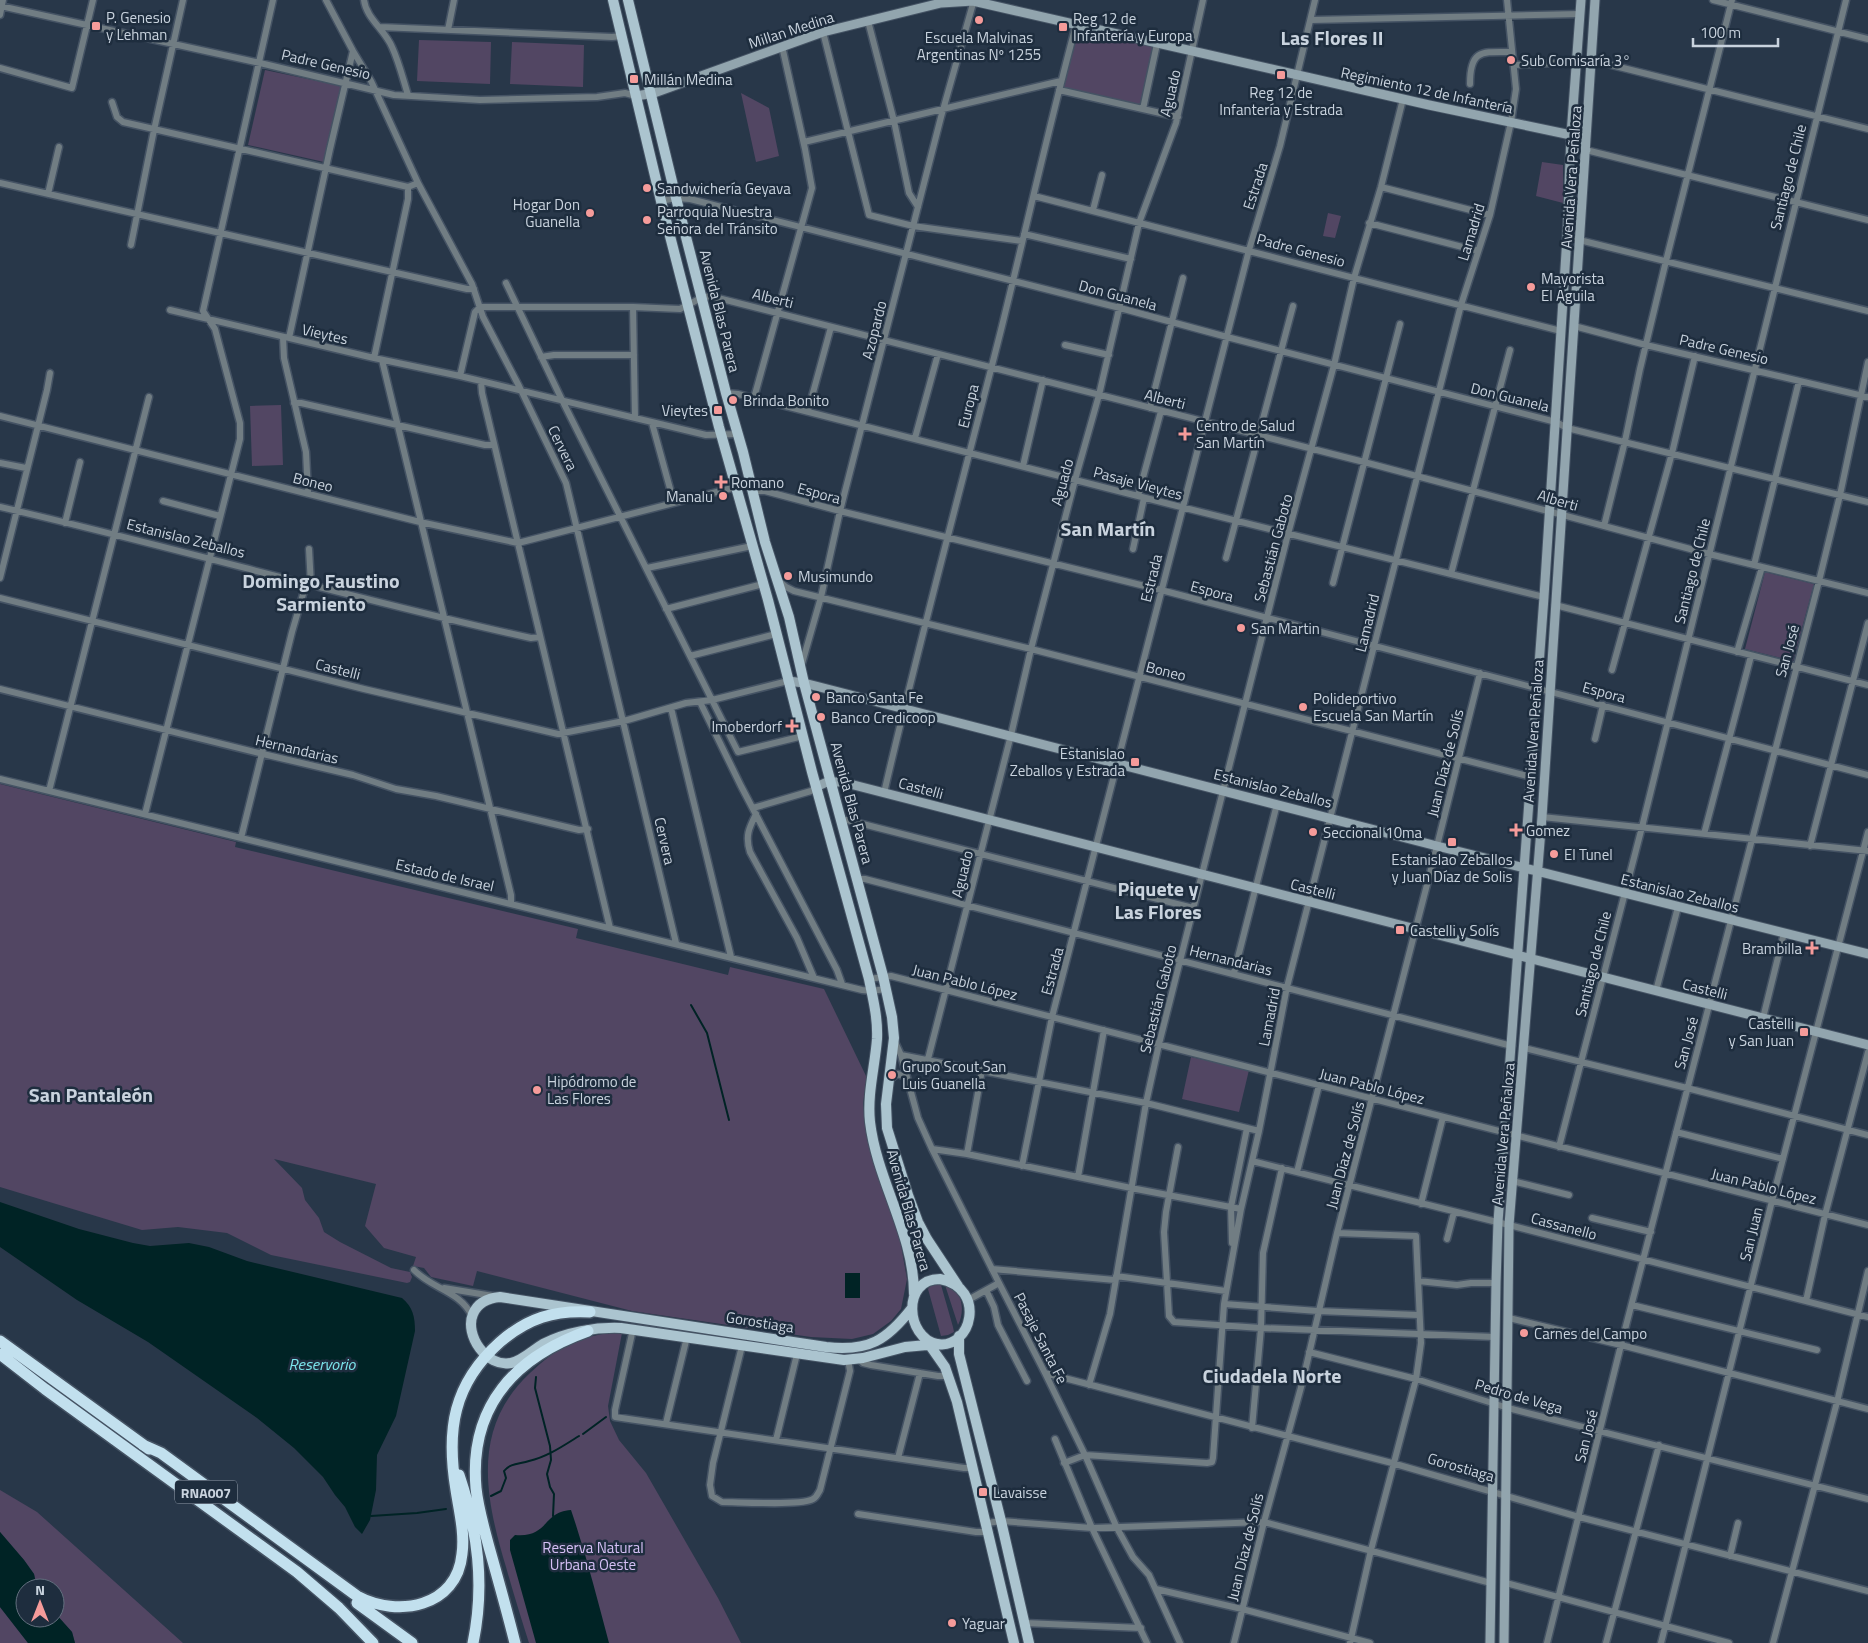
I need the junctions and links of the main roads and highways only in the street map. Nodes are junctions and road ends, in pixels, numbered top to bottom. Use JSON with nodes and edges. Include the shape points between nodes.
{"nodes":[{"id":1,"x":613,"y":0,"type":"edge"},
{"id":2,"x":628,"y":0,"type":"edge"},
{"id":3,"x":1581,"y":0,"type":"edge"},
{"id":4,"x":1595,"y":0,"type":"edge"},
{"id":5,"x":973,"y":1,"type":"edge"},
{"id":6,"x":650,"y":94,"type":"junction"},
{"id":7,"x":636,"y":96,"type":"junction"},
{"id":8,"x":1571,"y":135,"type":"junction"},
{"id":9,"x":1586,"y":150,"type":"junction"},
{"id":10,"x":788,"y":681,"type":"junction"},
{"id":11,"x":804,"y":683,"type":"junction"},
{"id":12,"x":832,"y":782,"type":"junction"},
{"id":13,"x":816,"y":787,"type":"junction"},
{"id":14,"x":1524,"y":867,"type":"junction"},
{"id":15,"x":1538,"y":870,"type":"junction"},
{"id":16,"x":1868,"y":954,"type":"edge"},
{"id":17,"x":1519,"y":956,"type":"junction"},
{"id":18,"x":1530,"y":958,"type":"junction"},
{"id":19,"x":1868,"y":1045,"type":"edge"},
{"id":20,"x":958,"y":1286,"type":"junction"},
{"id":21,"x":914,"y":1294,"type":"junction"},
{"id":22,"x":912,"y":1308,"type":"junction"},
{"id":23,"x":590,"y":1312,"type":"junction"},
{"id":24,"x":588,"y":1331,"type":"junction"},
{"id":25,"x":758,"y":1336,"type":"junction"},
{"id":26,"x":959,"y":1336,"type":"junction"},
{"id":27,"x":0,"y":1341,"type":"edge"},
{"id":28,"x":930,"y":1342,"type":"junction"},
{"id":29,"x":756,"y":1348,"type":"junction"},
{"id":30,"x":0,"y":1354,"type":"edge"},
{"id":31,"x":486,"y":1354,"type":"junction"},
{"id":32,"x":143,"y":1445,"type":"junction"},
{"id":33,"x":452,"y":1452,"type":"junction"},
{"id":34,"x":373,"y":1643,"type":"edge"},
{"id":35,"x":412,"y":1643,"type":"edge"},
{"id":36,"x":474,"y":1643,"type":"edge"},
{"id":37,"x":515,"y":1643,"type":"edge"},
{"id":38,"x":1014,"y":1643,"type":"edge"},
{"id":39,"x":1029,"y":1643,"type":"edge"},
{"id":40,"x":1490,"y":1643,"type":"edge"},
{"id":41,"x":1504,"y":1643,"type":"edge"}],
"edges":[{"from":1,"to":7,"type":"main road","name":"Avenida Blas Parera"},
{"from":2,"to":6,"type":"main road","name":"Avenida Blas Parera"},
{"from":3,"to":8,"type":"main road","name":"Avenida Vera Peñaloza"},
{"from":4,"to":9,"type":"main road","name":"Avenida Vera Peñaloza"},
{"from":5,"to":6,"type":"main road","name":"Millan Medina","via":[[941,4],[823,32]]},
{"from":5,"to":8,"type":"main road","name":"Regimiento 12 de Infantería"},
{"from":6,"to":7,"type":"main road","name":"Padre Genesio"},
{"from":6,"to":11,"type":"main road","name":"Avenida Blas Parera"},
{"from":7,"to":10,"type":"main road","name":"Avenida Blas Parera"},
{"from":8,"to":9,"type":"main road"},
{"from":8,"to":14,"type":"main road","name":"Avenida Vera Peñaloza","via":[[1556,422]]},
{"from":9,"to":15,"type":"main road","name":"Avenida Vera Peñaloza"},
{"from":10,"to":11,"type":"main road","name":"Estanislao Zeballos"},
{"from":10,"to":13,"type":"main road","name":"Avenida Blas Parera"},
{"from":11,"to":12,"type":"main road","name":"Avenida Blas Parera"},
{"from":11,"to":14,"type":"main road","name":"Estanislao Zeballos"},
{"from":12,"to":13,"type":"main road","name":"Castelli"},
{"from":12,"to":17,"type":"main road","name":"Castelli"},
{"from":12,"to":20,"type":"main road","name":"Avenida Blas Parera","via":[[892,1017],[894,1038],[885,1117],[887,1128],[908,1195],[927,1239]]},
{"from":13,"to":21,"type":"main road","name":"Avenida Blas Parera","via":[[872,991],[877,1030],[870,1123],[912,1265]]},
{"from":14,"to":15,"type":"main road","name":"Estanislao Zeballos"},
{"from":14,"to":17,"type":"main road","name":"Avenida Vera Peñaloza"},
{"from":15,"to":16,"type":"main road","name":"Estanislao Zeballos"},
{"from":15,"to":18,"type":"main road","name":"Avenida Vera Peñaloza"},
{"from":17,"to":18,"type":"main road","name":"Castelli"},
{"from":17,"to":40,"type":"main road","name":"Avenida Vera Peñaloza","via":[[1498,1222]]},
{"from":18,"to":19,"type":"main road","name":"Castelli"},
{"from":18,"to":41,"type":"main road","name":"Avenida Vera Peñaloza","via":[[1509,1225]]},
{"from":20,"to":21,"type":"main road","via":[[946,1280],[930,1280]]},
{"from":20,"to":26,"type":"main road","via":[[970,1307],[968,1323]]},
{"from":21,"to":22,"type":"main road"},
{"from":22,"to":25,"type":"main road","name":"Gorostiaga","via":[[892,1332],[859,1347],[838,1348]]},
{"from":22,"to":28,"type":"main road","via":[[917,1325]]},
{"from":23,"to":25,"type":"main road","name":"Gorostiaga"},
{"from":23,"to":31,"type":"highway","via":[[566,1311],[543,1316],[516,1330]]},
{"from":23,"to":31,"type":"main road","name":"Gorostiaga","via":[[565,1306],[489,1298],[483,1301],[470,1321],[471,1332]]},
{"from":24,"to":29,"type":"main road","name":"Gorostiaga","via":[[632,1329]]},
{"from":24,"to":31,"type":"main road","name":"Gorostiaga","via":[[553,1340],[512,1363],[500,1363]]},
{"from":24,"to":37,"type":"highway","via":[[552,1346],[517,1370],[490,1408],[478,1442],[475,1475],[478,1503]]},
{"from":25,"to":29,"type":"main road"},
{"from":26,"to":28,"type":"main road","name":"Gorostiaga","via":[[948,1342]]},
{"from":26,"to":39,"type":"main road","via":[[959,1354]]},
{"from":27,"to":32,"type":"highway","number":"RNA007"},
{"from":28,"to":29,"type":"main road","name":"Gorostiaga","via":[[854,1359]]},
{"from":28,"to":38,"type":"main road","via":[[949,1376],[962,1420]]},
{"from":30,"to":34,"type":"highway","number":"RNA007","via":[[297,1572]]},
{"from":31,"to":33,"type":"highway","via":[[472,1373],[458,1403]]},
{"from":32,"to":33,"type":"highway","via":[[161,1453],[357,1596],[371,1604],[387,1607],[417,1605],[430,1600],[448,1588],[458,1571],[463,1551]]},
{"from":32,"to":35,"type":"highway","number":"RNA007"},
{"from":33,"to":36,"type":"highway","via":[[469,1506],[478,1555],[479,1596]]}]}
